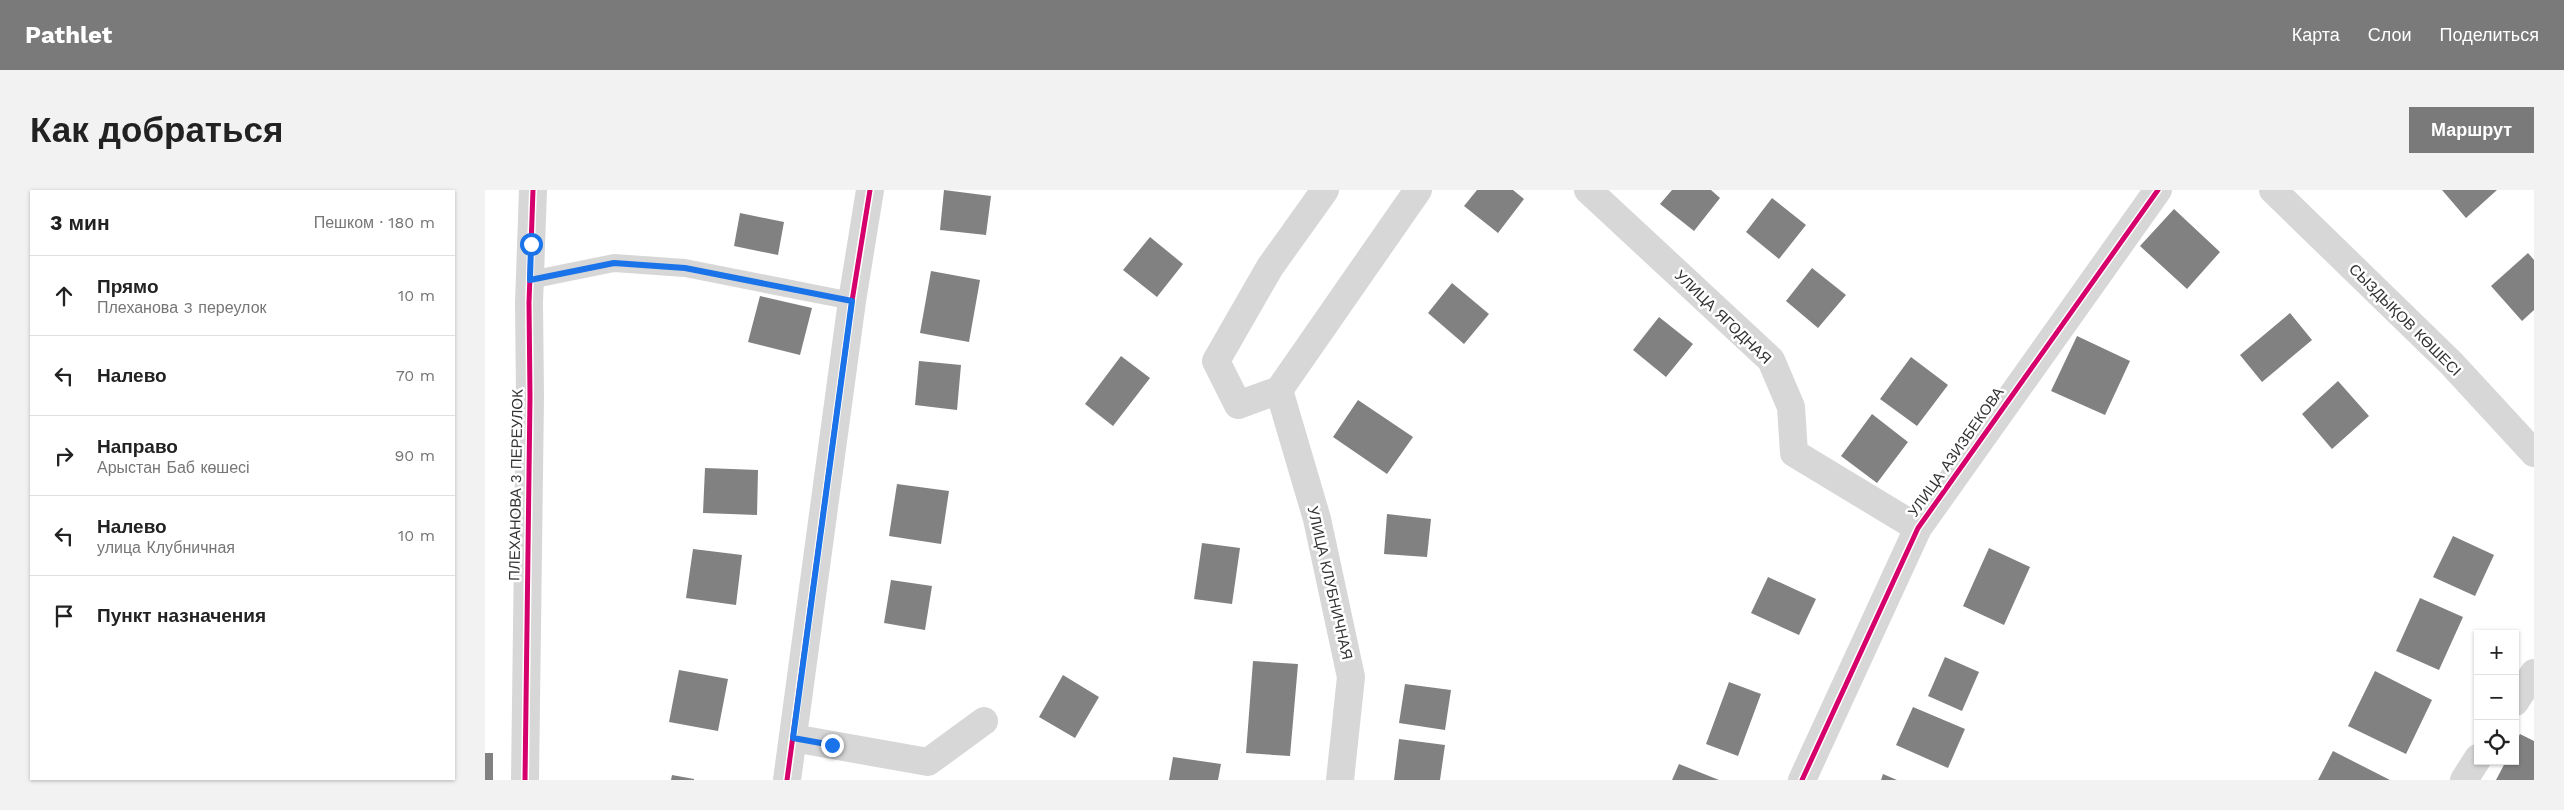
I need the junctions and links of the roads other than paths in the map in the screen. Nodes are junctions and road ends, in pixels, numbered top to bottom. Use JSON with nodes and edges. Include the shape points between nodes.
{"nodes":[{"id":1,"x":533,"y":190,"type":"edge"},
{"id":2,"x":870,"y":190,"type":"edge"},
{"id":3,"x":1325,"y":190,"type":"edge"},
{"id":4,"x":1418,"y":190,"type":"edge"},
{"id":5,"x":1588,"y":190,"type":"edge"},
{"id":6,"x":2158,"y":190,"type":"edge"},
{"id":7,"x":2273,"y":190,"type":"edge"},
{"id":8,"x":530,"y":280,"type":"junction"},
{"id":9,"x":852,"y":301,"type":"junction"},
{"id":10,"x":1279,"y":390,"type":"junction"},
{"id":11,"x":2534,"y":453,"type":"edge"},
{"id":12,"x":1918,"y":528,"type":"junction"},
{"id":13,"x":2534,"y":673,"type":"edge"},
{"id":14,"x":2519,"y":696,"type":"edge"},
{"id":15,"x":984,"y":721,"type":"dead end"},
{"id":16,"x":793,"y":738,"type":"junction"},
{"id":17,"x":2474,"y":764,"type":"edge"},
{"id":18,"x":525,"y":780,"type":"edge"},
{"id":19,"x":787,"y":780,"type":"edge"},
{"id":20,"x":1340,"y":780,"type":"edge"},
{"id":21,"x":1802,"y":780,"type":"edge"},
{"id":22,"x":2464,"y":780,"type":"edge"}],
"edges":[{"from":1,"to":8,"type":"street","name":"ПЛЕХАНОВА 3 ПЕРЕУЛОК"},
{"from":2,"to":9,"type":"street"},
{"from":3,"to":10,"type":"street","via":[[1270,267],[1216,361],[1238,405]]},
{"from":4,"to":10,"type":"street"},
{"from":5,"to":12,"type":"street","name":"УЛИЦА ЯГОДНАЯ","via":[[1771,360],[1791,407],[1794,453]]},
{"from":6,"to":12,"type":"street","name":"УЛИЦА АЗИЗБЕКОВА"},
{"from":7,"to":11,"type":"street","name":"СЫЗДЫҚОВ КӨШЕСІ","via":[[2451,363]]},
{"from":8,"to":9,"type":"lane","via":[[614,263],[685,268]]},
{"from":8,"to":18,"type":"street","name":"ПЛЕХАНОВА 3 ПЕРЕУЛОК"},
{"from":9,"to":16,"type":"street"},
{"from":10,"to":20,"type":"street","name":"УЛИЦА КЛУБНИЧНАЯ","via":[[1317,519],[1351,677]]},
{"from":12,"to":21,"type":"street","name":"УЛИЦА АЗИЗБЕКОВА"},
{"from":13,"to":14,"type":"street"},
{"from":15,"to":16,"type":"street","via":[[928,762]]},
{"from":16,"to":19,"type":"street"},
{"from":17,"to":22,"type":"street"}]}
